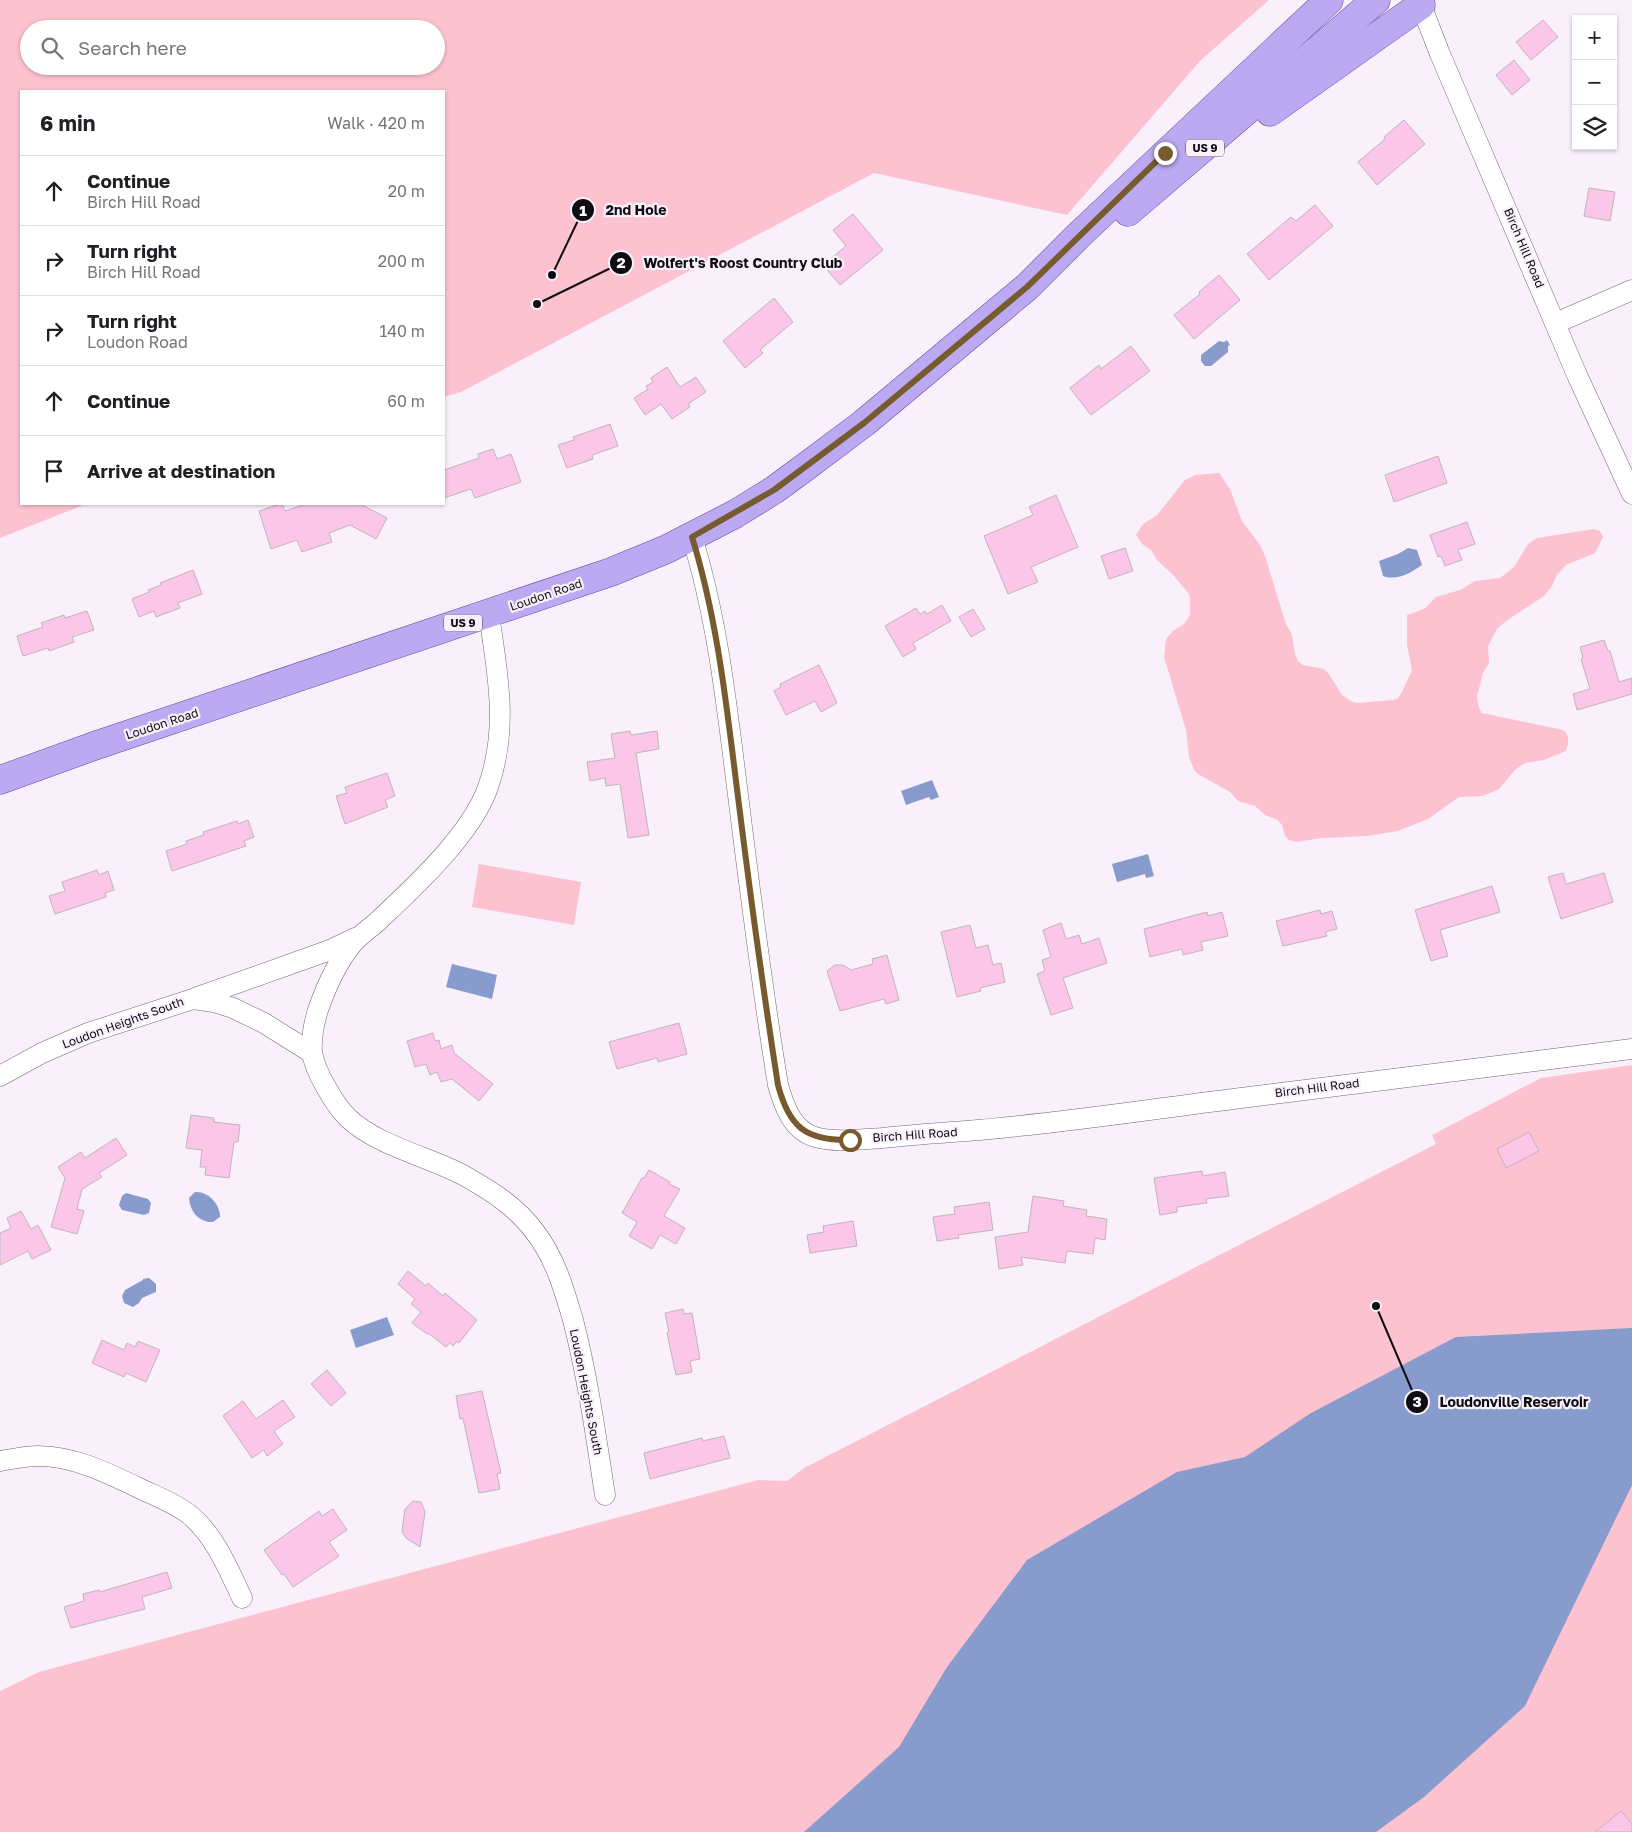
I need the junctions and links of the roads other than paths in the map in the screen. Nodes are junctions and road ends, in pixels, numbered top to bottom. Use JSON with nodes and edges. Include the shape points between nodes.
{"nodes":[{"id":1,"x":1329,"y":0,"type":"edge"},
{"id":2,"x":1376,"y":0,"type":"edge"},
{"id":3,"x":1420,"y":2,"type":"edge"},
{"id":4,"x":1180,"y":169,"type":"junction"},
{"id":5,"x":1027,"y":287,"type":"junction"},
{"id":6,"x":1632,"y":290,"type":"edge"},
{"id":7,"x":1556,"y":323,"type":"junction"},
{"id":8,"x":1632,"y":494,"type":"edge"},
{"id":9,"x":692,"y":537,"type":"junction"},
{"id":10,"x":489,"y":615,"type":"junction"},
{"id":11,"x":0,"y":780,"type":"edge"},
{"id":12,"x":361,"y":935,"type":"junction"},
{"id":13,"x":193,"y":999,"type":"junction"},
{"id":14,"x":1632,"y":1049,"type":"edge"},
{"id":15,"x":312,"y":1053,"type":"junction"},
{"id":16,"x":0,"y":1076,"type":"edge"},
{"id":17,"x":0,"y":1461,"type":"edge"},
{"id":18,"x":605,"y":1495,"type":"dead end"},
{"id":19,"x":242,"y":1598,"type":"dead end"}],
"edges":[{"from":1,"to":5,"type":"main road","number":"US 9"},
{"from":2,"to":4,"type":"main road","number":"US 9"},
{"from":3,"to":4,"type":"main road","via":[[1254,123]]},
{"from":3,"to":7,"type":"street","name":"Birch Hill Road"},
{"from":4,"to":5,"type":"main road","number":"US 9","via":[[1088,245]]},
{"from":5,"to":9,"type":"main road","name":"Loudon Road","number":"US 9","via":[[864,423],[804,468],[766,495]]},
{"from":6,"to":7,"type":"street"},
{"from":7,"to":8,"type":"street","name":"Birch Hill Road"},
{"from":9,"to":10,"type":"main road","name":"Loudon Road","number":"US 9","via":[[611,572]]},
{"from":9,"to":14,"type":"street","name":"Birch Hill Road","via":[[717,642],[778,1085],[790,1117],[808,1134],[824,1139],[850,1140],[1074,1121]]},
{"from":10,"to":11,"type":"main road","name":"Loudon Road","number":"US 9"},
{"from":10,"to":12,"type":"street","name":"Loudon Heights South","via":[[501,701],[499,738],[486,792],[454,843]]},
{"from":12,"to":13,"type":"street","name":"Loudon Heights South","via":[[330,950]]},
{"from":12,"to":15,"type":"street","name":"Loudon Heights South","via":[[344,956],[326,989],[314,1022]]},
{"from":13,"to":15,"type":"street","name":"Loudon Heights South","via":[[233,1008]]},
{"from":13,"to":16,"type":"street","name":"Loudon Heights South","via":[[88,1033]]},
{"from":15,"to":18,"type":"street","name":"Loudon Heights South","via":[[321,1078],[347,1117],[370,1133],[462,1175],[503,1200],[526,1220],[544,1244],[563,1284],[581,1352]]},
{"from":17,"to":19,"type":"street","via":[[39,1456],[76,1462],[181,1509],[206,1532]]}]}
